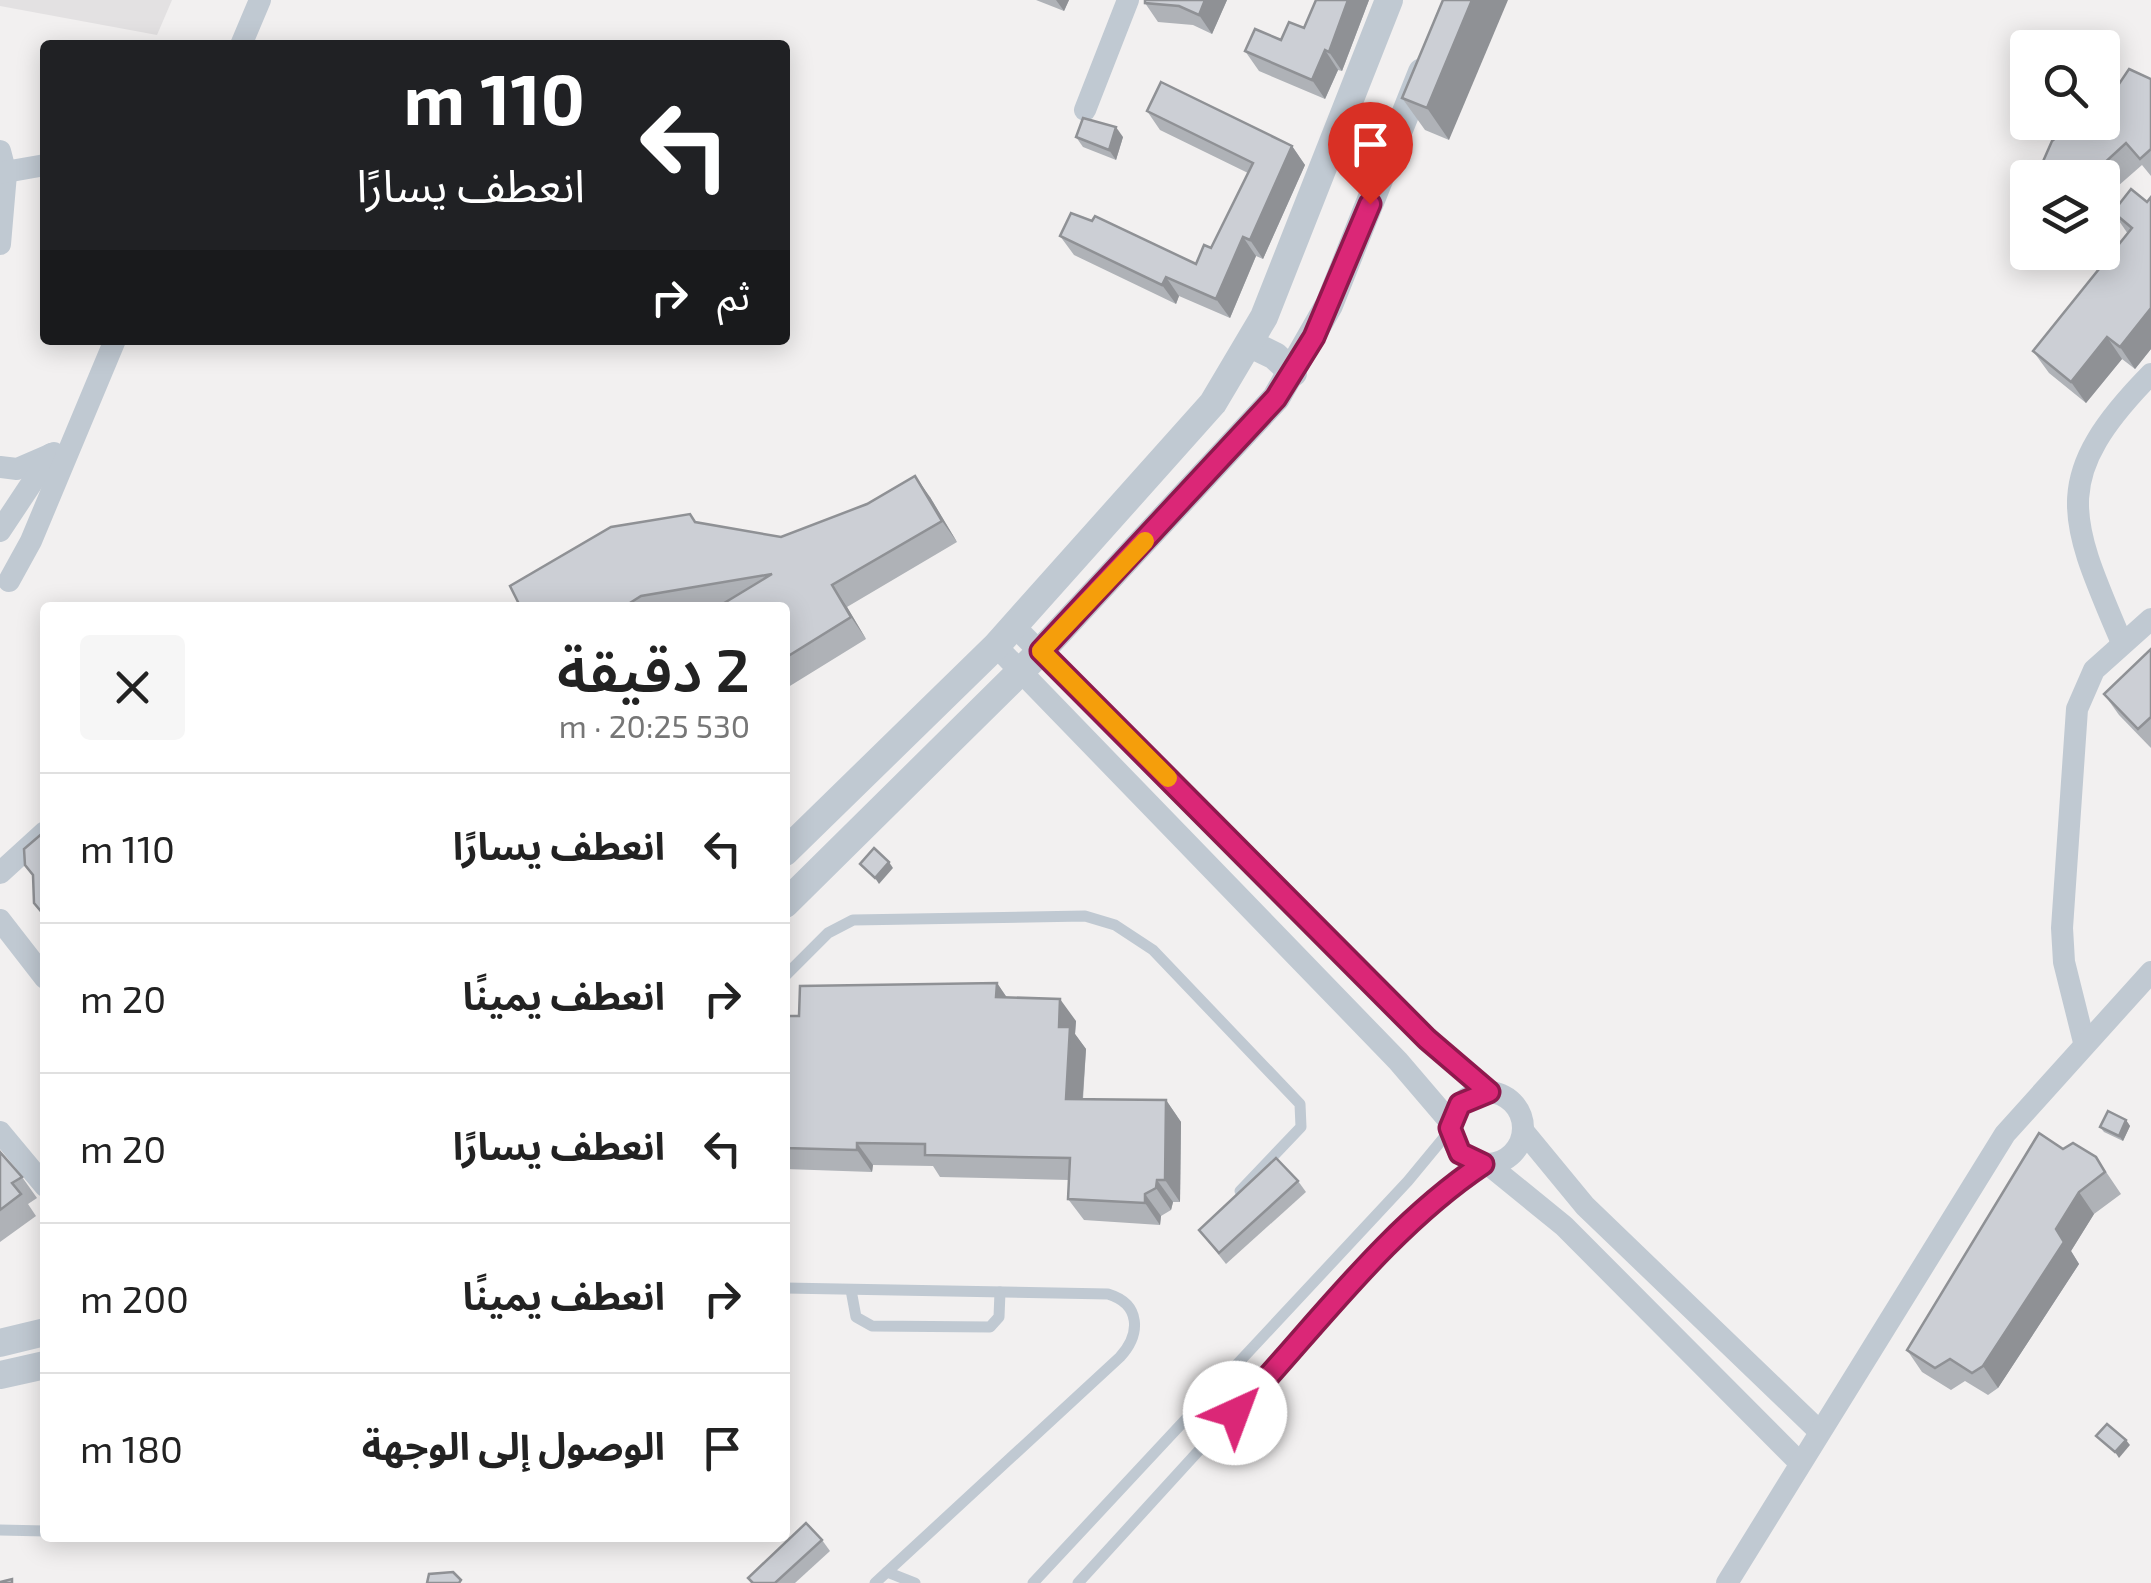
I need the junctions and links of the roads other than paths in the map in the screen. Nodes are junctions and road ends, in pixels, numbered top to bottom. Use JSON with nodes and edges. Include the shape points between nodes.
{"nodes":[{"id":1,"x":260,"y":0,"type":"edge"},
{"id":2,"x":1128,"y":0,"type":"edge"},
{"id":3,"x":1389,"y":0,"type":"edge"},
{"id":4,"x":245,"y":34,"type":"edge"},
{"id":5,"x":1429,"y":54,"type":"edge"},
{"id":6,"x":1085,"y":110,"type":"dead end"},
{"id":7,"x":40,"y":165,"type":"edge"},
{"id":8,"x":2,"y":166,"type":"edge"},
{"id":9,"x":0,"y":244,"type":"edge"},
{"id":10,"x":1250,"y":344,"type":"junction"},
{"id":11,"x":113,"y":345,"type":"edge"},
{"id":12,"x":1294,"y":373,"type":"junction"},
{"id":13,"x":2151,"y":374,"type":"edge"},
{"id":14,"x":61,"y":450,"type":"junction"},
{"id":15,"x":0,"y":466,"type":"edge"},
{"id":16,"x":0,"y":531,"type":"edge"},
{"id":17,"x":3,"y":581,"type":"edge"},
{"id":18,"x":2151,"y":619,"type":"edge"},
{"id":19,"x":1006,"y":636,"type":"junction"},
{"id":20,"x":2122,"y":642,"type":"junction"},
{"id":21,"x":1032,"y":661,"type":"junction"},
{"id":22,"x":40,"y":837,"type":"edge"},
{"id":23,"x":790,"y":847,"type":"edge"},
{"id":24,"x":0,"y":873,"type":"edge"},
{"id":25,"x":790,"y":899,"type":"edge"},
{"id":26,"x":0,"y":920,"type":"edge"},
{"id":27,"x":790,"y":971,"type":"edge"},
{"id":28,"x":40,"y":972,"type":"edge"},
{"id":29,"x":2151,"y":972,"type":"edge"},
{"id":30,"x":2084,"y":1042,"type":"junction"},
{"id":31,"x":1489,"y":1092,"type":"junction"},
{"id":32,"x":1451,"y":1126,"type":"junction"},
{"id":33,"x":0,"y":1132,"type":"edge"},
{"id":34,"x":1524,"y":1132,"type":"junction"},
{"id":35,"x":1486,"y":1164,"type":"junction"},
{"id":36,"x":40,"y":1180,"type":"edge"},
{"id":37,"x":1240,"y":1191,"type":"edge"},
{"id":38,"x":790,"y":1288,"type":"edge"},
{"id":39,"x":851,"y":1290,"type":"junction"},
{"id":40,"x":1000,"y":1292,"type":"junction"},
{"id":41,"x":40,"y":1333,"type":"edge"},
{"id":42,"x":0,"y":1343,"type":"edge"},
{"id":43,"x":40,"y":1365,"type":"edge"},
{"id":44,"x":0,"y":1375,"type":"edge"},
{"id":45,"x":1818,"y":1430,"type":"junction"},
{"id":46,"x":1800,"y":1463,"type":"junction"},
{"id":47,"x":0,"y":1530,"type":"edge"},
{"id":48,"x":40,"y":1531,"type":"edge"},
{"id":49,"x":887,"y":1572,"type":"junction"},
{"id":50,"x":875,"y":1583,"type":"edge"},
{"id":51,"x":915,"y":1583,"type":"edge"},
{"id":52,"x":1033,"y":1583,"type":"edge"},
{"id":53,"x":1078,"y":1583,"type":"edge"},
{"id":54,"x":1727,"y":1583,"type":"edge"}],
"edges":[{"from":1,"to":4,"type":"street"},
{"from":2,"to":6,"type":"street"},
{"from":3,"to":10,"type":"street"},
{"from":5,"to":12,"type":"street","via":[[1329,305]]},
{"from":7,"to":8,"type":"street"},
{"from":8,"to":9,"type":"street"},
{"from":10,"to":12,"type":"street"},
{"from":10,"to":19,"type":"street","via":[[1190,432]]},
{"from":11,"to":14,"type":"street"},
{"from":12,"to":21,"type":"street"},
{"from":13,"to":20,"type":"street","via":[[2091,446],[2078,501],[2087,556]]},
{"from":14,"to":15,"type":"street","via":[[16,469]]},
{"from":14,"to":16,"type":"street"},
{"from":14,"to":17,"type":"street"},
{"from":18,"to":20,"type":"street"},
{"from":19,"to":21,"type":"street"},
{"from":19,"to":23,"type":"street"},
{"from":20,"to":30,"type":"street","via":[[2084,688],[2075,730],[2062,928]]},
{"from":21,"to":25,"type":"street"},
{"from":21,"to":31,"type":"street"},
{"from":21,"to":32,"type":"street"},
{"from":22,"to":24,"type":"street"},
{"from":26,"to":28,"type":"street"},
{"from":27,"to":37,"type":"lane","via":[[853,920],[1070,914],[1114,925],[1153,950],[1300,1104],[1301,1126]]},
{"from":29,"to":30,"type":"street"},
{"from":30,"to":45,"type":"street","via":[[2006,1134]]},
{"from":31,"to":32,"type":"street","via":[[1468,1097]]},
{"from":31,"to":34,"type":"street","via":[[1519,1109]]},
{"from":32,"to":35,"type":"street","via":[[1460,1153]]},
{"from":32,"to":52,"type":"lane","via":[[1408,1182]]},
{"from":33,"to":36,"type":"street"},
{"from":34,"to":35,"type":"street","via":[[1512,1154]]},
{"from":34,"to":45,"type":"street","via":[[1585,1206]]},
{"from":35,"to":46,"type":"street","via":[[1564,1226]]},
{"from":35,"to":53,"type":"lane","via":[[1360,1274]]},
{"from":38,"to":39,"type":"lane"},
{"from":39,"to":40,"type":"lane"},
{"from":39,"to":40,"type":"lane","via":[[856,1316],[872,1326],[990,1326],[999,1316]]},
{"from":40,"to":49,"type":"lane","via":[[1118,1297],[1136,1320],[1133,1340]]},
{"from":41,"to":42,"type":"street"},
{"from":43,"to":44,"type":"street"},
{"from":45,"to":46,"type":"street"},
{"from":46,"to":54,"type":"street"},
{"from":47,"to":48,"type":"lane"},
{"from":49,"to":50,"type":"lane"},
{"from":49,"to":51,"type":"lane"}]}
